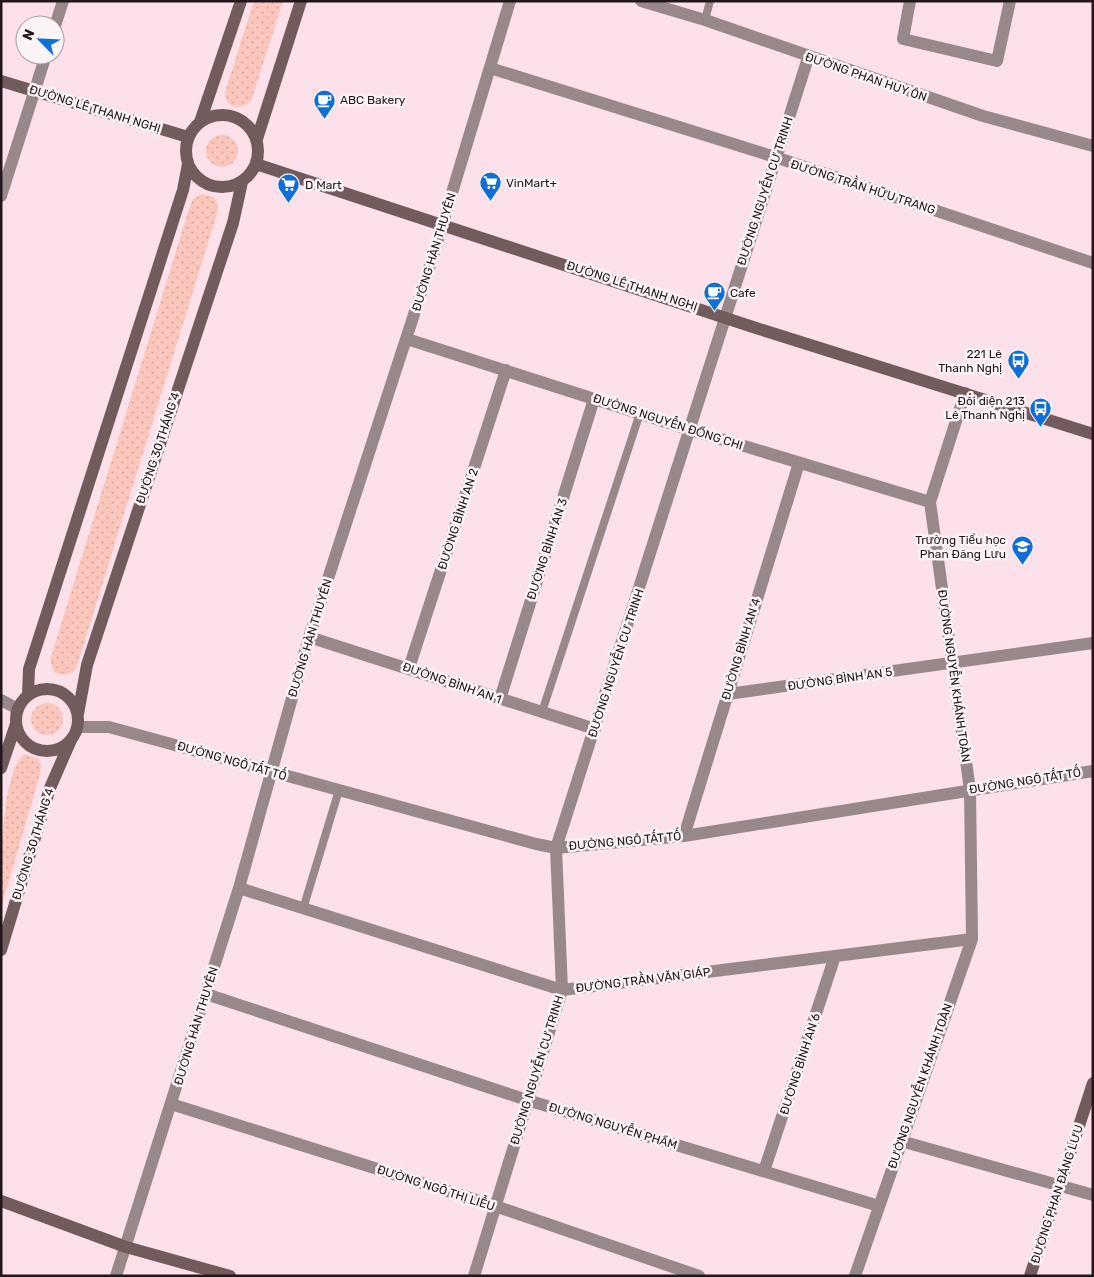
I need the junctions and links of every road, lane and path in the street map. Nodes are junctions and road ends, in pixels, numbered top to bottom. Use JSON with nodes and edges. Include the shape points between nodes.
{"nodes":[{"id":1,"x":63,"y":1,"type":"edge"},
{"id":2,"x":240,"y":1,"type":"edge"},
{"id":3,"x":301,"y":1,"type":"edge"},
{"id":4,"x":510,"y":1,"type":"edge"},
{"id":5,"x":641,"y":1,"type":"edge"},
{"id":6,"x":710,"y":1,"type":"edge"},
{"id":7,"x":910,"y":1,"type":"edge"},
{"id":8,"x":1010,"y":1,"type":"edge"},
{"id":9,"x":59,"y":15,"type":"edge"},
{"id":10,"x":704,"y":20,"type":"junction"},
{"id":11,"x":808,"y":58,"type":"junction"},
{"id":12,"x":43,"y":65,"type":"edge"},
{"id":13,"x":490,"y":68,"type":"junction"},
{"id":14,"x":1,"y":81,"type":"edge"},
{"id":15,"x":35,"y":90,"type":"junction"},
{"id":16,"x":200,"y":122,"type":"junction"},
{"id":17,"x":188,"y":136,"type":"junction"},
{"id":18,"x":257,"y":140,"type":"junction"},
{"id":19,"x":1093,"y":146,"type":"edge"},
{"id":20,"x":775,"y":157,"type":"junction"},
{"id":21,"x":188,"y":164,"type":"junction"},
{"id":22,"x":256,"y":164,"type":"junction"},
{"id":23,"x":5,"y":168,"type":"edge"},
{"id":24,"x":242,"y":182,"type":"junction"},
{"id":25,"x":1,"y":196,"type":"edge"},
{"id":26,"x":442,"y":224,"type":"junction"},
{"id":27,"x":1093,"y":263,"type":"edge"},
{"id":28,"x":724,"y":316,"type":"junction"},
{"id":29,"x":407,"y":339,"type":"junction"},
{"id":30,"x":506,"y":370,"type":"junction"},
{"id":31,"x":965,"y":394,"type":"junction"},
{"id":32,"x":594,"y":399,"type":"junction"},
{"id":33,"x":640,"y":413,"type":"junction"},
{"id":34,"x":691,"y":430,"type":"junction"},
{"id":35,"x":1093,"y":434,"type":"edge"},
{"id":36,"x":799,"y":463,"type":"junction"},
{"id":37,"x":930,"y":502,"type":"junction"},
{"id":38,"x":309,"y":637,"type":"junction"},
{"id":39,"x":1093,"y":643,"type":"edge"},
{"id":40,"x":952,"y":664,"type":"junction"},
{"id":41,"x":409,"y":668,"type":"junction"},
{"id":42,"x":728,"y":694,"type":"junction"},
{"id":43,"x":28,"y":695,"type":"junction"},
{"id":44,"x":500,"y":699,"type":"junction"},
{"id":45,"x":1,"y":700,"type":"edge"},
{"id":46,"x":18,"y":709,"type":"junction"},
{"id":47,"x":542,"y":712,"type":"junction"},
{"id":48,"x":78,"y":721,"type":"junction"},
{"id":49,"x":16,"y":724,"type":"junction"},
{"id":50,"x":595,"y":729,"type":"junction"},
{"id":51,"x":71,"y":740,"type":"junction"},
{"id":52,"x":1,"y":768,"type":"edge"},
{"id":53,"x":1093,"y":770,"type":"edge"},
{"id":54,"x":271,"y":772,"type":"junction"},
{"id":55,"x":339,"y":790,"type":"junction"},
{"id":56,"x":970,"y":790,"type":"junction"},
{"id":57,"x":684,"y":836,"type":"junction"},
{"id":58,"x":556,"y":848,"type":"junction"},
{"id":59,"x":239,"y":888,"type":"junction"},
{"id":60,"x":303,"y":909,"type":"junction"},
{"id":61,"x":972,"y":939,"type":"junction"},
{"id":62,"x":1,"y":950,"type":"edge"},
{"id":63,"x":835,"y":956,"type":"junction"},
{"id":64,"x":562,"y":990,"type":"junction"},
{"id":65,"x":206,"y":994,"type":"junction"},
{"id":66,"x":1093,"y":1084,"type":"edge"},
{"id":67,"x":527,"y":1100,"type":"junction"},
{"id":68,"x":171,"y":1104,"type":"junction"},
{"id":69,"x":901,"y":1141,"type":"junction"},
{"id":70,"x":764,"y":1171,"type":"junction"},
{"id":71,"x":1059,"y":1184,"type":"junction"},
{"id":72,"x":1093,"y":1195,"type":"edge"},
{"id":73,"x":1,"y":1201,"type":"edge"},
{"id":74,"x":495,"y":1206,"type":"junction"},
{"id":75,"x":879,"y":1206,"type":"junction"},
{"id":76,"x":126,"y":1247,"type":"junction"},
{"id":77,"x":116,"y":1276,"type":"edge"},
{"id":78,"x":230,"y":1276,"type":"edge"},
{"id":79,"x":474,"y":1276,"type":"edge"},
{"id":80,"x":699,"y":1276,"type":"edge"},
{"id":81,"x":855,"y":1276,"type":"edge"},
{"id":82,"x":1030,"y":1276,"type":"edge"}],
"edges":[{"from":1,"to":9,"type":"street"},
{"from":2,"to":16,"type":"street"},
{"from":3,"to":18,"type":"street"},
{"from":4,"to":13,"type":"street","name":"ĐƯỜNG HÀN THUYÊN"},
{"from":5,"to":10,"type":"street","name":"ĐƯỜNG PHAN HUY ÔN"},
{"from":6,"to":10,"type":"lane"},
{"from":7,"to":8,"type":"street","via":[[903,39],[997,62]]},
{"from":10,"to":11,"type":"street","name":"ĐƯỜNG PHAN HUY ÔN"},
{"from":11,"to":19,"type":"street","name":"ĐƯỜNG PHAN HUY ÔN","via":[[983,116]]},
{"from":11,"to":20,"type":"street","name":"ĐƯỜNG NGUYỄN CƯ TRINH"},
{"from":12,"to":15,"type":"street"},
{"from":13,"to":20,"type":"street","name":"ĐƯỜNG TRẦN HỮU TRANG"},
{"from":13,"to":26,"type":"street","name":"ĐƯỜNG HÀN THUYÊN"},
{"from":14,"to":15,"type":"street","name":"ĐƯỜNG LÊ THANH NGHỊ"},
{"from":15,"to":17,"type":"street","name":"ĐƯỜNG LÊ THANH NGHỊ"},
{"from":15,"to":23,"type":"street"},
{"from":16,"to":17,"type":"street"},
{"from":16,"to":18,"type":"street","via":[[218,114],[238,118],[246,123]]},
{"from":17,"to":21,"type":"street"},
{"from":18,"to":22,"type":"street"},
{"from":20,"to":27,"type":"street","name":"ĐƯỜNG TRẦN HỮU TRANG"},
{"from":20,"to":28,"type":"street","name":"ĐƯỜNG NGUYỄN CƯ TRINH"},
{"from":21,"to":24,"type":"street","via":[[193,173],[211,186],[232,186]]},
{"from":21,"to":43,"type":"street","via":[[30,669]]},
{"from":22,"to":24,"type":"street"},
{"from":22,"to":26,"type":"street","name":"ĐƯỜNG LÊ THANH NGHỊ"},
{"from":23,"to":25,"type":"street"},
{"from":24,"to":48,"type":"street","name":"ĐƯỜNG 30 THÁNG 4","via":[[232,223],[87,665]]},
{"from":26,"to":28,"type":"street","name":"ĐƯỜNG LÊ THANH NGHỊ"},
{"from":26,"to":29,"type":"street","name":"ĐƯỜNG HÀN THUYÊN"},
{"from":28,"to":31,"type":"street","name":"ĐƯỜNG LÊ THANH NGHỊ"},
{"from":28,"to":34,"type":"street","name":"ĐƯỜNG NGUYỄN CƯ TRINH"},
{"from":29,"to":30,"type":"street","name":"ĐƯỜNG NGUYỄN ĐỔNG CHI"},
{"from":29,"to":38,"type":"street","name":"ĐƯỜNG HÀN THUYÊN"},
{"from":30,"to":32,"type":"street","name":"ĐƯỜNG NGUYỄN ĐỔNG CHI"},
{"from":30,"to":41,"type":"street","name":"ĐƯỜNG BÌNH AN 2"},
{"from":31,"to":35,"type":"street","name":"ĐƯỜNG LÊ THANH NGHỊ"},
{"from":31,"to":37,"type":"street","name":"ĐƯỜNG NGUYỄN KHÁNH TOÀN"},
{"from":32,"to":33,"type":"street","name":"ĐƯỜNG NGUYỄN ĐỔNG CHI"},
{"from":32,"to":44,"type":"street","name":"ĐƯỜNG BÌNH AN 3"},
{"from":33,"to":34,"type":"street","name":"ĐƯỜNG NGUYỄN ĐỔNG CHI"},
{"from":33,"to":47,"type":"lane"},
{"from":34,"to":36,"type":"street","name":"ĐƯỜNG NGUYỄN ĐỔNG CHI"},
{"from":34,"to":50,"type":"street","name":"ĐƯỜNG NGUYỄN CƯ TRINH"},
{"from":36,"to":37,"type":"street","name":"ĐƯỜNG NGUYỄN ĐỔNG CHI"},
{"from":36,"to":42,"type":"street","name":"ĐƯỜNG BÌNH AN 4"},
{"from":37,"to":40,"type":"street","name":"ĐƯỜNG NGUYỄN KHÁNH TOÀN"},
{"from":38,"to":41,"type":"street","name":"ĐƯỜNG BÌNH AN 1"},
{"from":38,"to":54,"type":"street","name":"ĐƯỜNG HÀN THUYÊN"},
{"from":39,"to":40,"type":"street","name":"ĐƯỜNG BÌNH AN 5"},
{"from":40,"to":42,"type":"street","name":"ĐƯỜNG BÌNH AN 5"},
{"from":40,"to":56,"type":"street","name":"ĐƯỜNG NGUYỄN KHÁNH TOÀN"},
{"from":41,"to":44,"type":"street","name":"ĐƯỜNG BÌNH AN 1"},
{"from":42,"to":57,"type":"street","name":"ĐƯỜNG BÌNH AN 4"},
{"from":43,"to":46,"type":"street"},
{"from":43,"to":48,"type":"street","via":[[48,688],[58,690],[68,696]]},
{"from":44,"to":47,"type":"street","name":"ĐƯỜNG BÌNH AN 1"},
{"from":45,"to":46,"type":"street"},
{"from":46,"to":49,"type":"street"},
{"from":47,"to":50,"type":"street","name":"ĐƯỜNG BÌNH AN 1"},
{"from":48,"to":51,"type":"street"},
{"from":48,"to":54,"type":"street","name":"ĐƯỜNG NGÔ TẤT TỐ"},
{"from":49,"to":51,"type":"street","via":[[19,734],[34,748],[54,750]]},
{"from":49,"to":52,"type":"street"},
{"from":50,"to":58,"type":"street","name":"ĐƯỜNG NGUYỄN CƯ TRINH"},
{"from":51,"to":62,"type":"street","name":"ĐƯỜNG 30 THÁNG 4","via":[[50,788]]},
{"from":53,"to":56,"type":"street","name":"ĐƯỜNG NGÔ TẤT TỐ"},
{"from":54,"to":55,"type":"street","name":"ĐƯỜNG NGÔ TẤT TỐ"},
{"from":54,"to":59,"type":"street","name":"ĐƯỜNG HÀN THUYÊN"},
{"from":55,"to":58,"type":"street","name":"ĐƯỜNG NGÔ TẤT TỐ"},
{"from":55,"to":60,"type":"lane"},
{"from":56,"to":57,"type":"street","name":"ĐƯỜNG NGÔ TẤT TỐ"},
{"from":56,"to":61,"type":"street","name":"ĐƯỜNG NGUYỄN KHÁNH TOÀN"},
{"from":57,"to":58,"type":"street","name":"ĐƯỜNG NGÔ TẤT TỐ"},
{"from":58,"to":64,"type":"street","name":"ĐƯỜNG NGUYỄN CƯ TRINH"},
{"from":59,"to":60,"type":"street","name":"ĐƯỜNG TRẦN VĂN GIÁP"},
{"from":59,"to":65,"type":"street","name":"ĐƯỜNG HÀN THUYÊN"},
{"from":60,"to":64,"type":"street","name":"ĐƯỜNG TRẦN VĂN GIÁP"},
{"from":61,"to":63,"type":"street","name":"ĐƯỜNG TRẦN VĂN GIÁP"},
{"from":61,"to":69,"type":"street","name":"ĐƯỜNG NGUYỄN KHÁNH TOÀN"},
{"from":63,"to":64,"type":"street","name":"ĐƯỜNG TRẦN VĂN GIÁP"},
{"from":63,"to":70,"type":"street","name":"ĐƯỜNG BÌNH AN 6"},
{"from":64,"to":67,"type":"street","name":"ĐƯỜNG NGUYỄN CƯ TRINH"},
{"from":65,"to":67,"type":"street","name":"ĐƯỜNG NGUYỄN PHẨM"},
{"from":65,"to":68,"type":"street","name":"ĐƯỜNG HÀN THUYÊN"},
{"from":66,"to":71,"type":"street","name":"ĐƯỜNG PHAN ĐĂNG LƯU"},
{"from":67,"to":70,"type":"street","name":"ĐƯỜNG NGUYỄN PHẨM"},
{"from":67,"to":74,"type":"street","name":"ĐƯỜNG NGUYỄN CƯ TRINH"},
{"from":68,"to":74,"type":"street","name":"ĐƯỜNG NGÔ THỊ LIỄU"},
{"from":68,"to":76,"type":"street","name":"ĐƯỜNG HÀN THUYÊN"},
{"from":69,"to":71,"type":"street"},
{"from":69,"to":75,"type":"street","name":"ĐƯỜNG NGUYỄN KHÁNH TOÀN"},
{"from":70,"to":75,"type":"street","name":"ĐƯỜNG NGUYỄN PHẨM"},
{"from":71,"to":72,"type":"street"},
{"from":71,"to":82,"type":"street","name":"ĐƯỜNG PHAN ĐĂNG LƯU"},
{"from":73,"to":76,"type":"street"},
{"from":74,"to":79,"type":"street","name":"ĐƯỜNG NGUYỄN CƯ TRINH"},
{"from":74,"to":80,"type":"street","name":"ĐƯỜNG NGÔ THỊ LIỄU"},
{"from":75,"to":81,"type":"street","name":"ĐƯỜNG NGUYỄN KHÁNH TOÀN"},
{"from":76,"to":77,"type":"street","name":"ĐƯỜNG HÀN THUYÊN"},
{"from":76,"to":78,"type":"street"}]}
